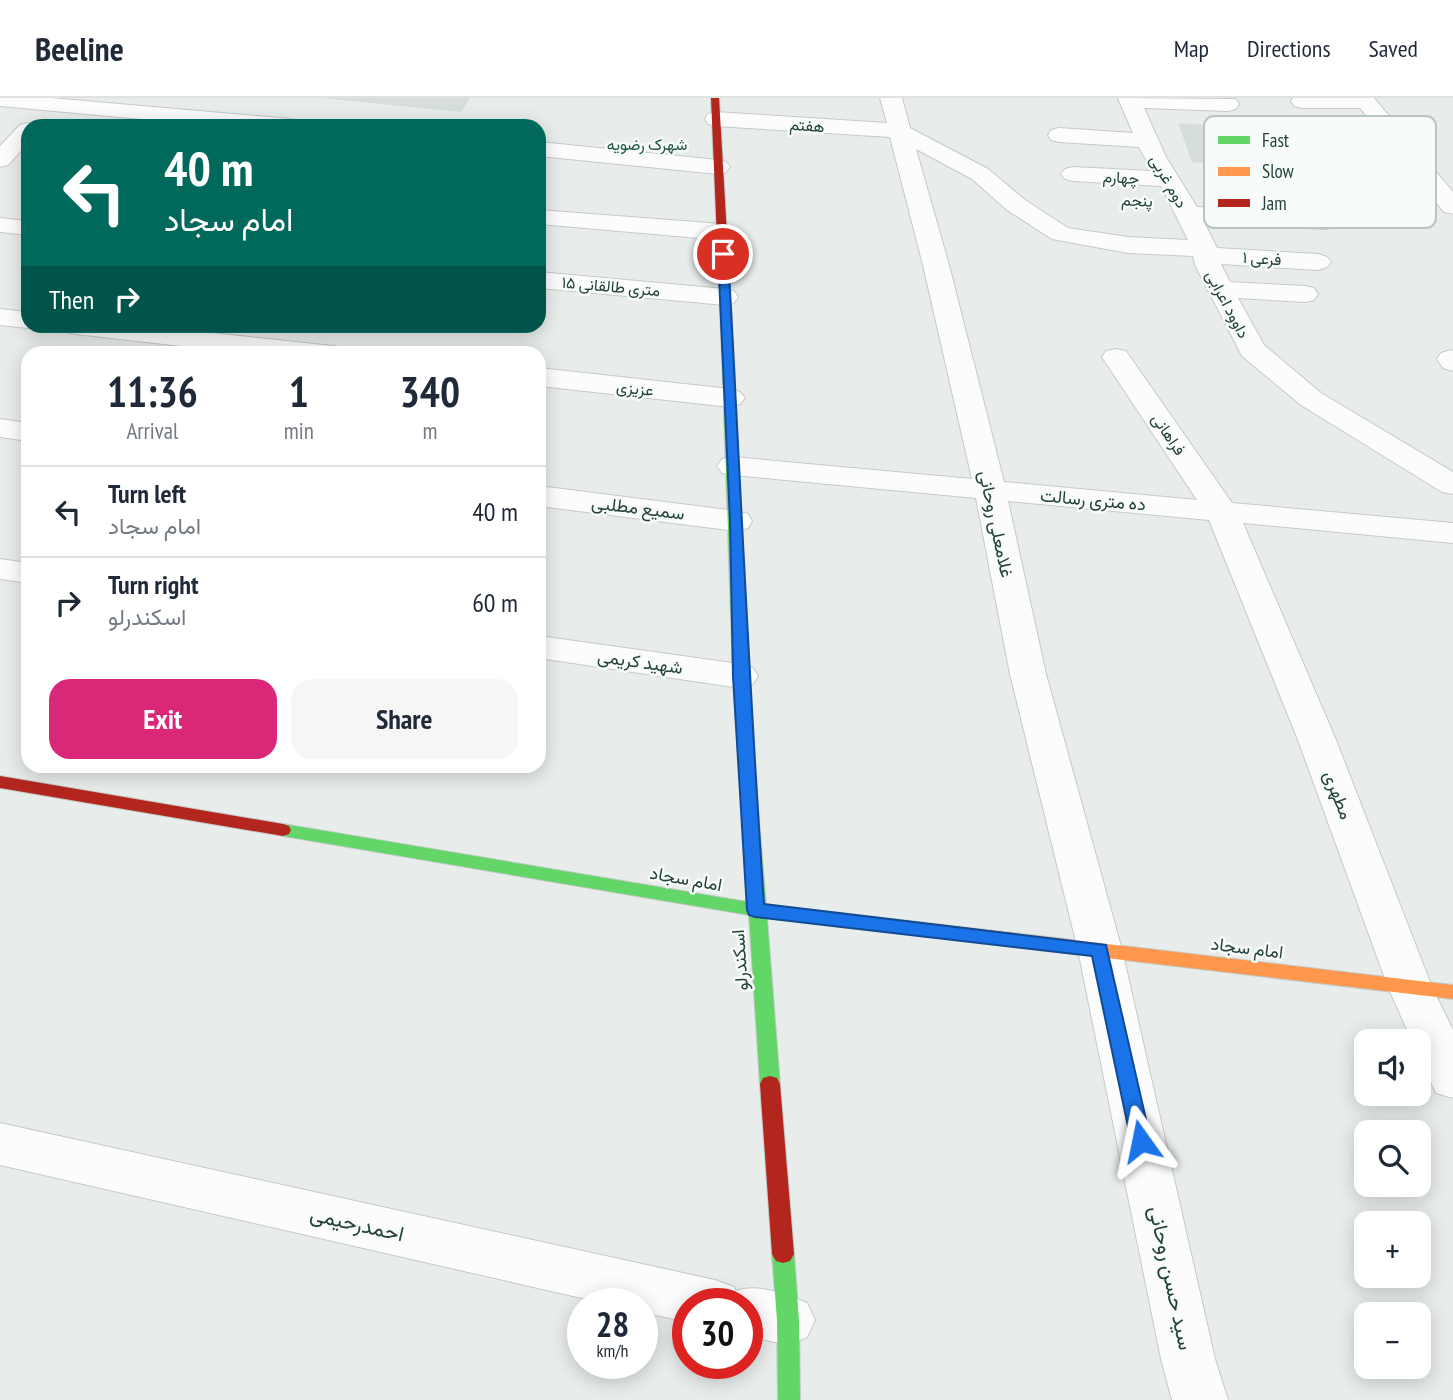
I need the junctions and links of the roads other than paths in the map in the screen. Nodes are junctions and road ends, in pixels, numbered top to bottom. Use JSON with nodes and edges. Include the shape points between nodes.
{"nodes":[{"id":1,"x":891,"y":98,"type":"edge"},
{"id":2,"x":0,"y":100,"type":"edge"},
{"id":3,"x":1130,"y":100,"type":"edge"},
{"id":4,"x":1302,"y":100,"type":"dead end"},
{"id":5,"x":1364,"y":100,"type":"edge"},
{"id":6,"x":55,"y":101,"type":"edge"},
{"id":7,"x":1228,"y":104,"type":"dead end"},
{"id":8,"x":716,"y":108,"type":"edge"},
{"id":9,"x":1377,"y":116,"type":"edge"},
{"id":10,"x":38,"y":119,"type":"edge"},
{"id":11,"x":225,"y":119,"type":"edge"},
{"id":12,"x":898,"y":131,"type":"junction"},
{"id":13,"x":1059,"y":135,"type":"dead end"},
{"id":14,"x":21,"y":138,"type":"edge"},
{"id":15,"x":546,"y":150,"type":"edge"},
{"id":16,"x":1151,"y":150,"type":"junction"},
{"id":17,"x":0,"y":160,"type":"edge"},
{"id":18,"x":21,"y":162,"type":"edge"},
{"id":19,"x":718,"y":167,"type":"junction"},
{"id":20,"x":1170,"y":179,"type":"junction"},
{"id":21,"x":1436,"y":184,"type":"edge"},
{"id":22,"x":1092,"y":197,"type":"dead end"},
{"id":23,"x":1449,"y":197,"type":"edge"},
{"id":24,"x":1185,"y":208,"type":"junction"},
{"id":25,"x":1204,"y":210,"type":"edge"},
{"id":26,"x":546,"y":218,"type":"edge"},
{"id":27,"x":0,"y":225,"type":"edge"},
{"id":28,"x":21,"y":227,"type":"edge"},
{"id":29,"x":722,"y":232,"type":"junction"},
{"id":30,"x":1318,"y":262,"type":"dead end"},
{"id":31,"x":1210,"y":264,"type":"junction"},
{"id":32,"x":546,"y":281,"type":"edge"},
{"id":33,"x":1306,"y":294,"type":"dead end"},
{"id":34,"x":725,"y":297,"type":"junction"},
{"id":35,"x":0,"y":317,"type":"edge"},
{"id":36,"x":21,"y":319,"type":"edge"},
{"id":37,"x":142,"y":333,"type":"edge"},
{"id":38,"x":266,"y":346,"type":"edge"},
{"id":39,"x":1116,"y":357,"type":"dead end"},
{"id":40,"x":546,"y":378,"type":"edge"},
{"id":41,"x":730,"y":398,"type":"junction"},
{"id":42,"x":0,"y":428,"type":"edge"},
{"id":43,"x":21,"y":431,"type":"edge"},
{"id":44,"x":733,"y":466,"type":"junction"},
{"id":45,"x":1453,"y":485,"type":"edge"},
{"id":46,"x":990,"y":490,"type":"junction"},
{"id":47,"x":546,"y":497,"type":"edge"},
{"id":48,"x":1222,"y":512,"type":"junction"},
{"id":49,"x":1453,"y":516,"type":"edge"},
{"id":50,"x":736,"y":521,"type":"junction"},
{"id":51,"x":1453,"y":533,"type":"edge"},
{"id":52,"x":0,"y":569,"type":"edge"},
{"id":53,"x":21,"y":572,"type":"edge"},
{"id":54,"x":546,"y":648,"type":"edge"},
{"id":55,"x":740,"y":676,"type":"junction"},
{"id":56,"x":0,"y":782,"type":"edge"},
{"id":57,"x":755,"y":910,"type":"junction"},
{"id":58,"x":1100,"y":950,"type":"junction"},
{"id":59,"x":1410,"y":986,"type":"junction"},
{"id":60,"x":1453,"y":992,"type":"edge"},
{"id":61,"x":1453,"y":1079,"type":"edge"},
{"id":62,"x":0,"y":1144,"type":"edge"},
{"id":63,"x":672,"y":1294,"type":"edge"},
{"id":64,"x":767,"y":1315,"type":"edge"},
{"id":65,"x":789,"y":1400,"type":"edge"},
{"id":66,"x":1200,"y":1400,"type":"edge"}],
"edges":[{"from":1,"to":12,"type":"street","name":"غلامعلی روحانی"},
{"from":2,"to":6,"type":"street"},
{"from":3,"to":7,"type":"street"},
{"from":3,"to":16,"type":"street","name":"دوم غربی"},
{"from":4,"to":5,"type":"street"},
{"from":5,"to":9,"type":"street"},
{"from":6,"to":10,"type":"street"},
{"from":6,"to":11,"type":"street"},
{"from":8,"to":12,"type":"street","name":"هفتم"},
{"from":8,"to":19,"type":"main road","name":"اسکندرلو"},
{"from":12,"to":31,"type":"street","via":[[980,174],[1061,234]]},
{"from":12,"to":46,"type":"street","name":"غلامعلی روحانی","via":[[936,265]]},
{"from":13,"to":16,"type":"street"},
{"from":14,"to":17,"type":"street"},
{"from":15,"to":19,"type":"street"},
{"from":16,"to":20,"type":"street","name":"دوم غربی"},
{"from":16,"to":20,"type":"street","name":"چهارم","via":[[1079,164]]},
{"from":17,"to":18,"type":"street"},
{"from":19,"to":29,"type":"main road","name":"اسکندرلو"},
{"from":20,"to":24,"type":"street","name":"دوم غربی"},
{"from":21,"to":23,"type":"street"},
{"from":22,"to":24,"type":"street","name":"پنجم"},
{"from":24,"to":25,"type":"street","name":"پنجم"},
{"from":24,"to":31,"type":"street","name":"دوم غربی"},
{"from":26,"to":29,"type":"street"},
{"from":27,"to":28,"type":"street"},
{"from":29,"to":34,"type":"main road","name":"اسکندرلو"},
{"from":30,"to":31,"type":"street","name":"فرعی ۱"},
{"from":31,"to":33,"type":"street"},
{"from":31,"to":45,"type":"street","name":"داوود اعرابی","via":[[1252,350],[1311,399]]},
{"from":31,"to":49,"type":"street","name":"داوود اعرابی","via":[[1195,284],[1207,315],[1234,356],[1346,444]]},
{"from":32,"to":34,"type":"street","name":"۱۵ متری طالقانی"},
{"from":34,"to":41,"type":"main road","name":"اسکندرلو"},
{"from":35,"to":36,"type":"street"},
{"from":37,"to":38,"type":"street"},
{"from":39,"to":48,"type":"street","name":"فراهانی"},
{"from":40,"to":41,"type":"street","name":"عزیزی"},
{"from":41,"to":44,"type":"main road","name":"اسکندرلو"},
{"from":42,"to":43,"type":"street"},
{"from":44,"to":46,"type":"street","name":"ده متری رسالت"},
{"from":44,"to":50,"type":"main road","name":"اسکندرلو"},
{"from":46,"to":48,"type":"street","name":"ده متری رسالت"},
{"from":46,"to":58,"type":"street","name":"غلامعلی روحانی","via":[[1028,674]]},
{"from":47,"to":50,"type":"street","name":"سمیع مطلبی"},
{"from":48,"to":51,"type":"street","name":"ده متری رسالت"},
{"from":48,"to":59,"type":"street","name":"مطهری","via":[[1318,740]]},
{"from":50,"to":55,"type":"main road","name":"اسکندرلو"},
{"from":52,"to":53,"type":"street"},
{"from":54,"to":55,"type":"street","name":"شهید کریمی"},
{"from":55,"to":57,"type":"main road","name":"اسکندرلو"},
{"from":56,"to":57,"type":"main road","name":"امام سجاد"},
{"from":57,"to":58,"type":"main road","name":"امام سجاد"},
{"from":57,"to":64,"type":"main road","name":"اسکندرلو"},
{"from":58,"to":59,"type":"main road","name":"امام سجاد"},
{"from":58,"to":66,"type":"street","name":"سید حسن روحانی"},
{"from":59,"to":60,"type":"main road","name":"امام سجاد"},
{"from":59,"to":61,"type":"street","name":"مطهری"},
{"from":62,"to":63,"type":"street","name":"احمدرحیمی"},
{"from":64,"to":65,"type":"main road","name":"اسکندرلو"}]}
